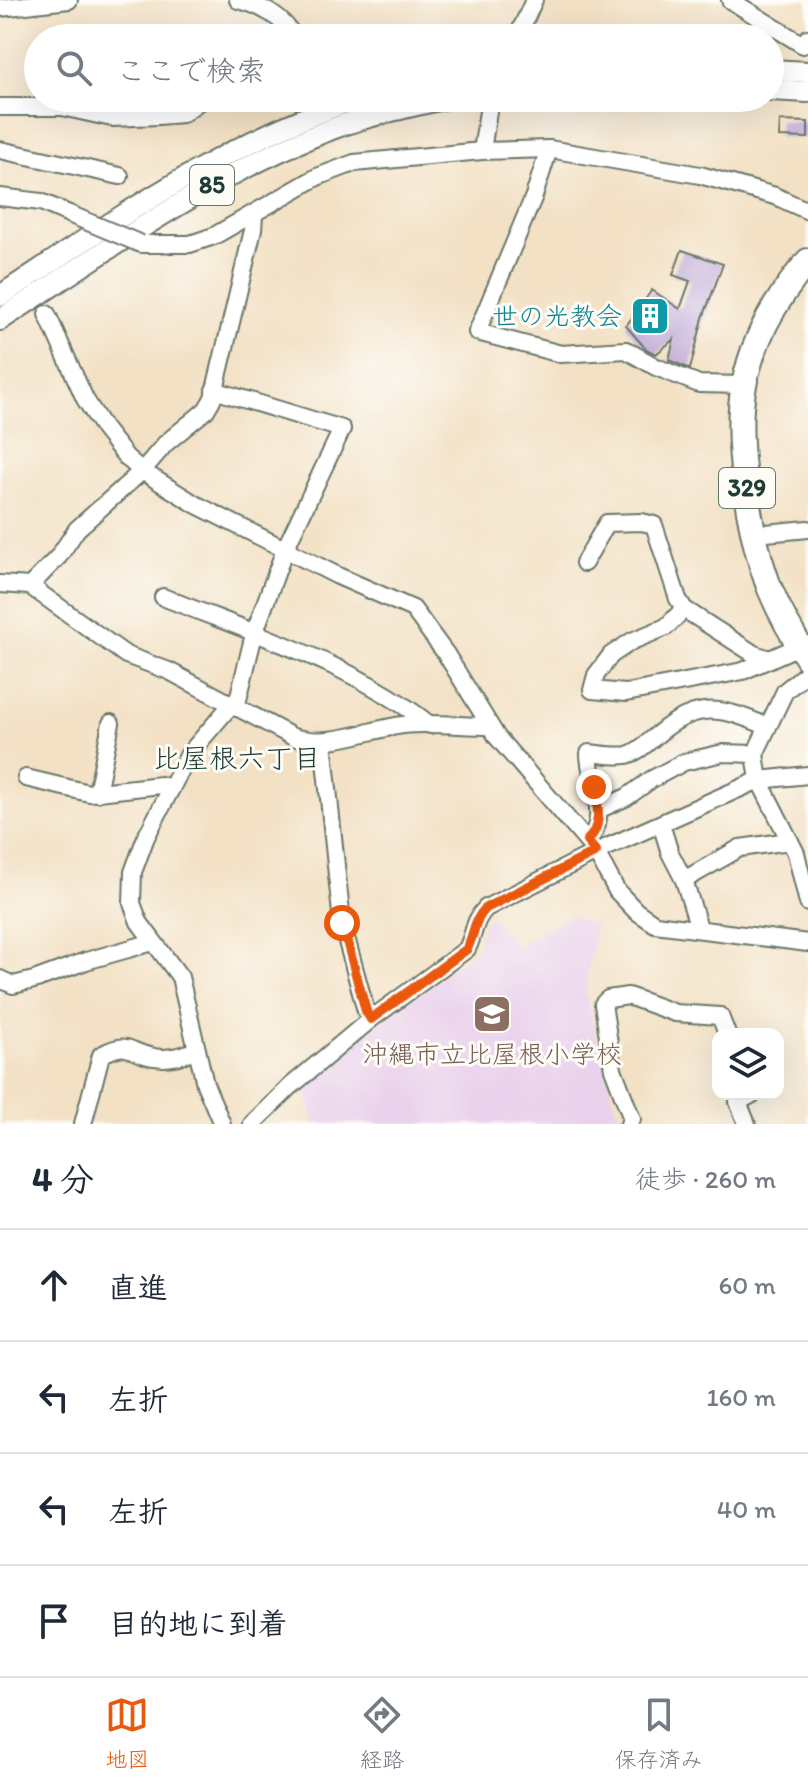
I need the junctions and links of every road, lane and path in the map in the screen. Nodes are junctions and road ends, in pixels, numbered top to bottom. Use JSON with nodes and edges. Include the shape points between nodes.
{"nodes":[{"id":1,"x":69,"y":0,"type":"edge"},
{"id":2,"x":238,"y":0,"type":"edge"},
{"id":3,"x":534,"y":0,"type":"edge"},
{"id":4,"x":730,"y":0,"type":"edge"},
{"id":5,"x":0,"y":8,"type":"edge"},
{"id":6,"x":286,"y":24,"type":"edge"},
{"id":7,"x":523,"y":24,"type":"edge"},
{"id":8,"x":769,"y":24,"type":"edge"},
{"id":9,"x":784,"y":33,"type":"edge"},
{"id":10,"x":808,"y":38,"type":"edge"},
{"id":11,"x":784,"y":71,"type":"edge"},
{"id":12,"x":808,"y":72,"type":"edge"},
{"id":13,"x":784,"y":91,"type":"edge"},
{"id":14,"x":808,"y":92,"type":"edge"},
{"id":15,"x":0,"y":107,"type":"edge"},
{"id":16,"x":24,"y":107,"type":"edge"},
{"id":17,"x":85,"y":112,"type":"edge"},
{"id":18,"x":185,"y":112,"type":"edge"},
{"id":19,"x":321,"y":112,"type":"edge"},
{"id":20,"x":391,"y":112,"type":"edge"},
{"id":21,"x":488,"y":112,"type":"edge"},
{"id":22,"x":549,"y":149,"type":"junction"},
{"id":23,"x":0,"y":150,"type":"edge"},
{"id":24,"x":482,"y":151,"type":"junction"},
{"id":25,"x":120,"y":176,"type":"dead end"},
{"id":26,"x":0,"y":197,"type":"edge"},
{"id":27,"x":808,"y":211,"type":"edge"},
{"id":28,"x":254,"y":215,"type":"junction"},
{"id":29,"x":808,"y":261,"type":"edge"},
{"id":30,"x":0,"y":296,"type":"edge"},
{"id":31,"x":47,"y":314,"type":"dead end"},
{"id":32,"x":0,"y":320,"type":"edge"},
{"id":33,"x":744,"y":385,"type":"junction"},
{"id":34,"x":214,"y":390,"type":"junction"},
{"id":35,"x":142,"y":471,"type":"junction"},
{"id":36,"x":808,"y":529,"type":"edge"},
{"id":37,"x":755,"y":534,"type":"junction"},
{"id":38,"x":285,"y":549,"type":"junction"},
{"id":39,"x":584,"y":563,"type":"dead end"},
{"id":40,"x":0,"y":584,"type":"edge"},
{"id":41,"x":30,"y":586,"type":"junction"},
{"id":42,"x":163,"y":597,"type":"dead end"},
{"id":43,"x":684,"y":609,"type":"junction"},
{"id":44,"x":254,"y":634,"type":"junction"},
{"id":45,"x":804,"y":653,"type":"edge"},
{"id":46,"x":770,"y":659,"type":"junction"},
{"id":47,"x":808,"y":672,"type":"edge"},
{"id":48,"x":234,"y":706,"type":"junction"},
{"id":49,"x":111,"y":723,"type":"dead end"},
{"id":50,"x":430,"y":725,"type":"junction"},
{"id":51,"x":490,"y":726,"type":"junction"},
{"id":52,"x":766,"y":726,"type":"junction"},
{"id":53,"x":323,"y":741,"type":"junction"},
{"id":54,"x":755,"y":754,"type":"junction"},
{"id":55,"x":808,"y":775,"type":"edge"},
{"id":56,"x":26,"y":778,"type":"dead end"},
{"id":57,"x":759,"y":780,"type":"junction"},
{"id":58,"x":171,"y":789,"type":"junction"},
{"id":59,"x":97,"y":793,"type":"junction"},
{"id":60,"x":598,"y":810,"type":"junction"},
{"id":61,"x":661,"y":824,"type":"junction"},
{"id":62,"x":790,"y":841,"type":"junction"},
{"id":63,"x":592,"y":846,"type":"junction"},
{"id":64,"x":684,"y":880,"type":"junction"},
{"id":65,"x":808,"y":903,"type":"edge"},
{"id":66,"x":699,"y":928,"type":"junction"},
{"id":67,"x":153,"y":942,"type":"junction"},
{"id":68,"x":808,"y":943,"type":"edge"},
{"id":69,"x":0,"y":979,"type":"edge"},
{"id":70,"x":371,"y":1019,"type":"junction"},
{"id":71,"x":725,"y":1028,"type":"edge"},
{"id":72,"x":197,"y":1050,"type":"junction"},
{"id":73,"x":742,"y":1100,"type":"edge"},
{"id":74,"x":83,"y":1124,"type":"edge"},
{"id":75,"x":222,"y":1124,"type":"edge"},
{"id":76,"x":252,"y":1124,"type":"edge"},
{"id":77,"x":629,"y":1124,"type":"edge"},
{"id":78,"x":747,"y":1124,"type":"edge"}],
"edges":[{"from":1,"to":5,"type":"street"},
{"from":2,"to":6,"type":"street"},
{"from":3,"to":7,"type":"street"},
{"from":4,"to":8,"type":"street"},
{"from":9,"to":10,"type":"street","via":[[803,45]]},
{"from":11,"to":12,"type":"main road"},
{"from":13,"to":14,"type":"main road"},
{"from":15,"to":16,"type":"street"},
{"from":17,"to":18,"type":"street","via":[[112,118]]},
{"from":19,"to":30,"type":"main road","number":"85","via":[[202,168]]},
{"from":20,"to":32,"type":"main road","number":"85","via":[[322,132],[261,159],[145,224]]},
{"from":21,"to":24,"type":"street"},
{"from":22,"to":24,"type":"street"},
{"from":22,"to":27,"type":"street","via":[[700,175]]},
{"from":22,"to":33,"type":"street","via":[[477,332],[561,354],[626,350],[699,384]]},
{"from":23,"to":25,"type":"street"},
{"from":24,"to":28,"type":"street","via":[[344,166]]},
{"from":26,"to":28,"type":"street","bridge":true,"via":[[41,202],[141,244],[190,244]]},
{"from":28,"to":34,"type":"street"},
{"from":29,"to":33,"type":"highway","number":"329","via":[[773,309]]},
{"from":31,"to":35,"type":"street","via":[[85,399]]},
{"from":33,"to":37,"type":"highway","number":"329","via":[[743,452]]},
{"from":34,"to":35,"type":"street","via":[[206,410]]},
{"from":34,"to":38,"type":"street","via":[[342,429]]},
{"from":35,"to":38,"type":"street"},
{"from":35,"to":41,"type":"street","via":[[77,529]]},
{"from":36,"to":37,"type":"street"},
{"from":37,"to":45,"type":"highway","number":"329","via":[[771,593]]},
{"from":38,"to":44,"type":"street"},
{"from":38,"to":51,"type":"street","via":[[413,609]]},
{"from":39,"to":43,"type":"street","via":[[607,523],[654,525]]},
{"from":40,"to":41,"type":"street"},
{"from":41,"to":48,"type":"street","via":[[126,655]]},
{"from":42,"to":44,"type":"street"},
{"from":43,"to":46,"type":"street"},
{"from":43,"to":46,"type":"street","via":[[666,627],[611,655],[592,690],[650,689],[743,671]]},
{"from":44,"to":48,"type":"street"},
{"from":44,"to":50,"type":"street","via":[[401,702]]},
{"from":45,"to":46,"type":"street"},
{"from":47,"to":52,"type":"street","via":[[785,691]]},
{"from":48,"to":53,"type":"street","via":[[293,737]]},
{"from":48,"to":58,"type":"street","via":[[189,754]]},
{"from":49,"to":59,"type":"street"},
{"from":50,"to":51,"type":"street"},
{"from":50,"to":53,"type":"street"},
{"from":51,"to":63,"type":"street"},
{"from":52,"to":54,"type":"street"},
{"from":52,"to":60,"type":"street","via":[[718,709],[692,712],[625,755],[589,753]]},
{"from":53,"to":70,"type":"street","via":[[342,923]]},
{"from":54,"to":57,"type":"street"},
{"from":54,"to":60,"type":"street","via":[[723,753],[684,762]]},
{"from":55,"to":57,"type":"street"},
{"from":56,"to":59,"type":"street"},
{"from":57,"to":61,"type":"street"},
{"from":57,"to":62,"type":"street"},
{"from":58,"to":59,"type":"street","via":[[161,785]]},
{"from":58,"to":67,"type":"street","via":[[133,872],[132,903]]},
{"from":60,"to":63,"type":"street"},
{"from":61,"to":63,"type":"street"},
{"from":61,"to":64,"type":"street"},
{"from":62,"to":64,"type":"street","via":[[740,848]]},
{"from":62,"to":65,"type":"street"},
{"from":63,"to":66,"type":"street","via":[[617,891],[636,911],[655,924]]},
{"from":63,"to":70,"type":"street","via":[[486,908],[476,918],[467,949]]},
{"from":64,"to":66,"type":"street"},
{"from":66,"to":68,"type":"street"},
{"from":67,"to":69,"type":"street","via":[[34,980],[13,985]]},
{"from":67,"to":72,"type":"street","via":[[180,977]]},
{"from":70,"to":76,"type":"street"},
{"from":71,"to":77,"type":"street","via":[[720,1016],[675,1013],[628,996],[603,1004]]},
{"from":72,"to":74,"type":"street","via":[[174,1058],[152,1057],[126,1046],[101,1055]]},
{"from":72,"to":75,"type":"street"},
{"from":73,"to":78,"type":"street","via":[[738,1102]]}]}
